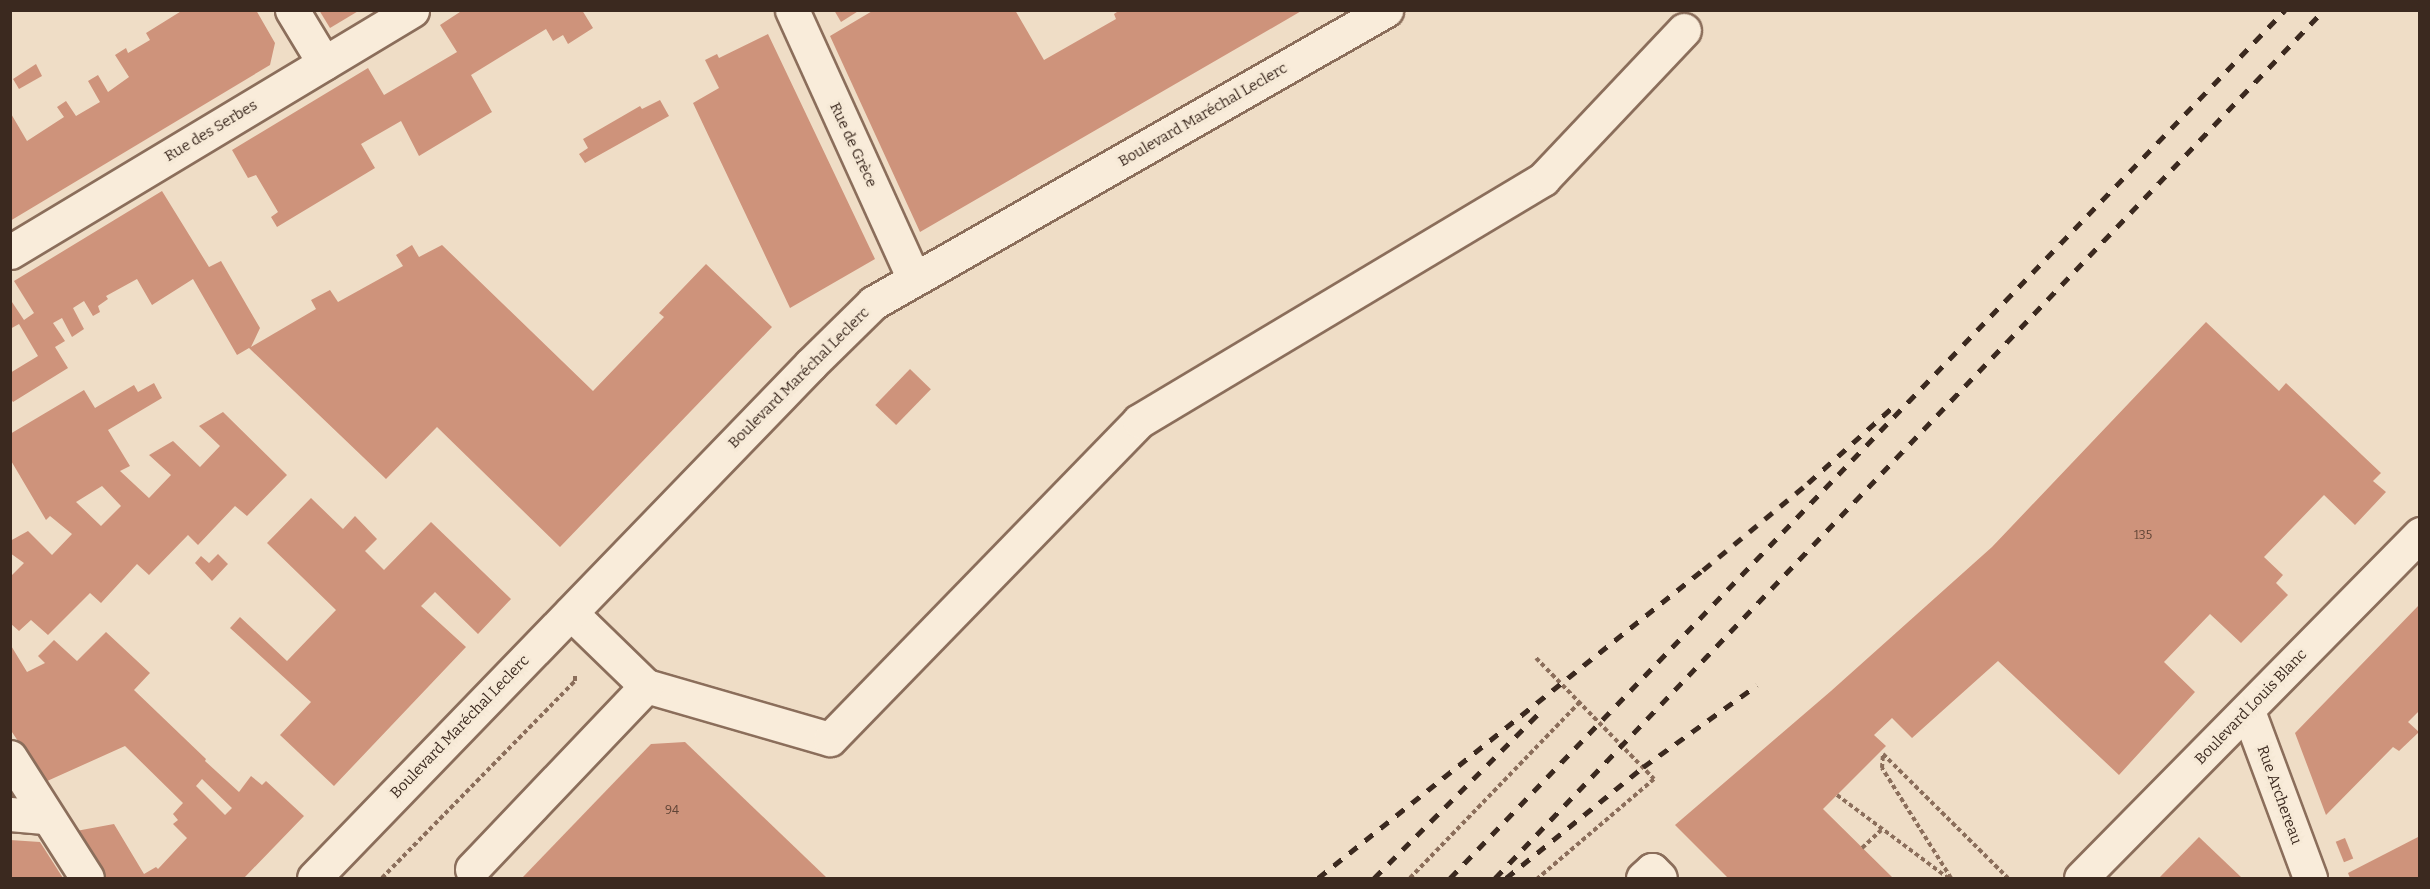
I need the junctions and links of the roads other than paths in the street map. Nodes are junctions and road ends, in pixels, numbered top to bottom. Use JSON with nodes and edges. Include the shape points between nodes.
{"nodes":[{"id":1,"x":292,"y":10,"type":"edge"},
{"id":2,"x":412,"y":10,"type":"edge"},
{"id":3,"x":792,"y":10,"type":"edge"},
{"id":4,"x":1386,"y":10,"type":"edge"},
{"id":5,"x":1684,"y":30,"type":"dead end"},
{"id":6,"x":324,"y":63,"type":"junction"},
{"id":7,"x":10,"y":252,"type":"edge"},
{"id":8,"x":914,"y":279,"type":"junction"},
{"id":9,"x":2420,"y":534,"type":"edge"},
{"id":10,"x":571,"y":613,"type":"junction"},
{"id":11,"x":646,"y":686,"type":"junction"},
{"id":12,"x":2248,"y":711,"type":"junction"},
{"id":13,"x":10,"y":757,"type":"edge"},
{"id":14,"x":10,"y":814,"type":"edge"},
{"id":15,"x":47,"y":817,"type":"junction"},
{"id":16,"x":472,"y":869,"type":"dead end"},
{"id":17,"x":87,"y":879,"type":"edge"},
{"id":18,"x":314,"y":879,"type":"edge"},
{"id":19,"x":1643,"y":879,"type":"edge"},
{"id":20,"x":1660,"y":879,"type":"edge"},
{"id":21,"x":2082,"y":879,"type":"edge"},
{"id":22,"x":2310,"y":879,"type":"edge"}],
"edges":[{"from":1,"to":6,"type":"street"},
{"from":2,"to":6,"type":"street","name":"Rue des Serbes"},
{"from":3,"to":8,"type":"street","name":"Rue de Grèce"},
{"from":4,"to":8,"type":"street","name":"Boulevard Maréchal Leclerc"},
{"from":5,"to":11,"type":"street","via":[[1543,179],[1139,421],[830,738]]},
{"from":6,"to":7,"type":"street","name":"Rue des Serbes"},
{"from":8,"to":10,"type":"street","name":"Boulevard Maréchal Leclerc","via":[[873,303]]},
{"from":9,"to":12,"type":"street","name":"Boulevard Louis Blanc"},
{"from":10,"to":11,"type":"street"},
{"from":10,"to":18,"type":"street","name":"Boulevard Maréchal Leclerc"},
{"from":11,"to":16,"type":"street"},
{"from":12,"to":21,"type":"street","name":"Boulevard Louis Blanc"},
{"from":12,"to":22,"type":"street","name":"Rue Archereau"},
{"from":13,"to":15,"type":"street"},
{"from":14,"to":15,"type":"street"},
{"from":15,"to":17,"type":"street"},
{"from":19,"to":20,"type":"street","via":[[1652,870]]}]}
